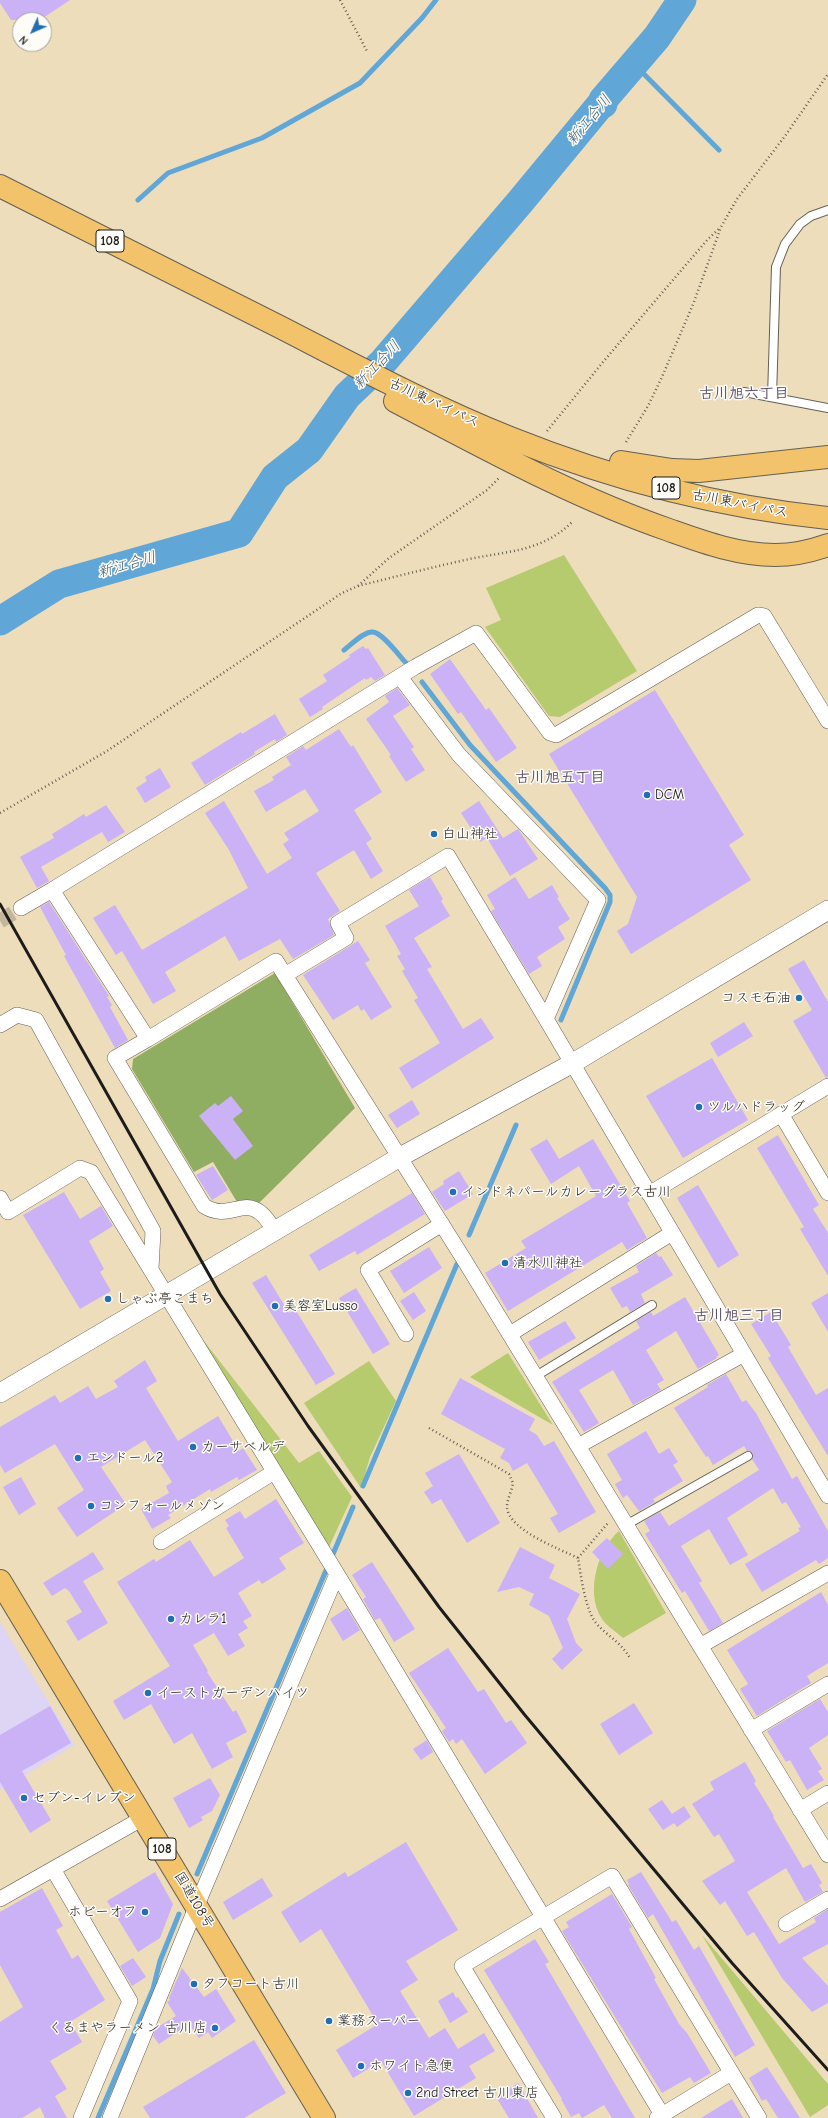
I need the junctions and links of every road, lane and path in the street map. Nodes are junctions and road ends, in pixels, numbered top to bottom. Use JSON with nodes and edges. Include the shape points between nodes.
{"nodes":[{"id":1,"x":340,"y":0,"type":"edge"},
{"id":2,"x":368,"y":53,"type":"dead end"},
{"id":3,"x":828,"y":74,"type":"edge"},
{"id":4,"x":0,"y":186,"type":"edge"},
{"id":5,"x":828,"y":210,"type":"edge"},
{"id":6,"x":721,"y":227,"type":"junction"},
{"id":7,"x":264,"y":319,"type":"junction"},
{"id":8,"x":744,"y":392,"type":"dead end"},
{"id":9,"x":772,"y":397,"type":"junction"},
{"id":10,"x":828,"y":408,"type":"edge"},
{"id":11,"x":626,"y":442,"type":"dead end"},
{"id":12,"x":533,"y":447,"type":"junction"},
{"id":13,"x":502,"y":457,"type":"junction"},
{"id":14,"x":828,"y":457,"type":"edge"},
{"id":15,"x":572,"y":461,"type":"junction"},
{"id":16,"x":828,"y":518,"type":"edge"},
{"id":17,"x":572,"y":522,"type":"dead end"},
{"id":18,"x":828,"y":545,"type":"edge"},
{"id":19,"x":358,"y":586,"type":"junction"},
{"id":20,"x":407,"y":673,"type":"junction"},
{"id":21,"x":828,"y":721,"type":"edge"},
{"id":22,"x":0,"y":814,"type":"edge"},
{"id":23,"x":52,"y":890,"type":"junction"},
{"id":24,"x":21,"y":908,"type":"tunnel mouth"},
{"id":25,"x":828,"y":910,"type":"edge"},
{"id":26,"x":285,"y":975,"type":"junction"},
{"id":27,"x":546,"y":1018,"type":"junction"},
{"id":28,"x":0,"y":1025,"type":"edge"},
{"id":29,"x":148,"y":1039,"type":"junction"},
{"id":30,"x":572,"y":1063,"type":"junction"},
{"id":31,"x":828,"y":1086,"type":"edge"},
{"id":32,"x":781,"y":1114,"type":"junction"},
{"id":33,"x":400,"y":1157,"type":"junction"},
{"id":34,"x":828,"y":1193,"type":"edge"},
{"id":35,"x":650,"y":1194,"type":"junction"},
{"id":36,"x":0,"y":1198,"type":"edge"},
{"id":37,"x":442,"y":1224,"type":"junction"},
{"id":38,"x":275,"y":1232,"type":"junction"},
{"id":39,"x":672,"y":1233,"type":"junction"},
{"id":40,"x":151,"y":1269,"type":"junction"},
{"id":41,"x":167,"y":1295,"type":"junction"},
{"id":42,"x":652,"y":1305,"type":"dead end"},
{"id":43,"x":406,"y":1334,"type":"dead end"},
{"id":44,"x":510,"y":1334,"type":"junction"},
{"id":45,"x":744,"y":1354,"type":"junction"},
{"id":46,"x":536,"y":1376,"type":"junction"},
{"id":47,"x":0,"y":1393,"type":"edge"},
{"id":48,"x":429,"y":1428,"type":"dead end"},
{"id":49,"x":578,"y":1446,"type":"junction"},
{"id":50,"x":748,"y":1456,"type":"dead end"},
{"id":51,"x":274,"y":1472,"type":"junction"},
{"id":52,"x":828,"y":1496,"type":"edge"},
{"id":53,"x":618,"y":1511,"type":"junction"},
{"id":54,"x":626,"y":1525,"type":"junction"},
{"id":55,"x":161,"y":1542,"type":"dead end"},
{"id":56,"x":578,"y":1558,"type":"junction"},
{"id":57,"x":334,"y":1570,"type":"junction"},
{"id":58,"x":828,"y":1573,"type":"edge"},
{"id":59,"x":0,"y":1581,"type":"edge"},
{"id":60,"x":700,"y":1646,"type":"junction"},
{"id":61,"x":630,"y":1658,"type":"dead end"},
{"id":62,"x":828,"y":1684,"type":"edge"},
{"id":63,"x":751,"y":1730,"type":"junction"},
{"id":64,"x":828,"y":1793,"type":"edge"},
{"id":65,"x":800,"y":1810,"type":"junction"},
{"id":66,"x":143,"y":1818,"type":"junction"},
{"id":67,"x":828,"y":1855,"type":"edge"},
{"id":68,"x":53,"y":1869,"type":"junction"},
{"id":69,"x":0,"y":1899,"type":"edge"},
{"id":70,"x":828,"y":1899,"type":"edge"},
{"id":71,"x":197,"y":1905,"type":"junction"},
{"id":72,"x":543,"y":1917,"type":"junction"},
{"id":73,"x":786,"y":1924,"type":"dead end"},
{"id":74,"x":732,"y":2073,"type":"junction"},
{"id":75,"x":661,"y":2117,"type":"edge"},
{"id":76,"x":81,"y":2118,"type":"edge"},
{"id":77,"x":110,"y":2118,"type":"edge"},
{"id":78,"x":324,"y":2118,"type":"edge"},
{"id":79,"x":554,"y":2118,"type":"edge"},
{"id":80,"x":758,"y":2118,"type":"edge"}],
"edges":[{"from":1,"to":2,"type":"path"},
{"from":3,"to":6,"type":"path","via":[[781,142],[737,199]]},
{"from":4,"to":7,"type":"highway","name":"古川東バイパス","number":"108"},
{"from":5,"to":9,"type":"lane","via":[[811,216],[800,224],[785,244],[776,267]]},
{"from":6,"to":11,"type":"path","via":[[694,302],[662,376],[648,406]]},
{"from":6,"to":12,"type":"path","via":[[633,326]]},
{"from":7,"to":12,"type":"highway","name":"古川東バイパス","number":"108","via":[[396,386]]},
{"from":7,"to":13,"type":"highway","via":[[320,362]]},
{"from":8,"to":9,"type":"lane"},
{"from":9,"to":10,"type":"lane"},
{"from":12,"to":15,"type":"highway","name":"古川東バイパス","number":"108"},
{"from":13,"to":18,"type":"highway","via":[[632,517],[718,546],[745,553],[775,555],[807,552]]},
{"from":13,"to":19,"type":"path","via":[[502,476],[487,490],[389,558]]},
{"from":14,"to":15,"type":"highway","via":[[699,471],[672,470],[596,459]]},
{"from":15,"to":16,"type":"highway","name":"古川東バイパス","number":"108","via":[[691,495],[744,506]]},
{"from":17,"to":19,"type":"path","via":[[562,532],[528,549],[466,560]]},
{"from":19,"to":22,"type":"path","via":[[320,606],[215,681],[107,751]]},
{"from":20,"to":21,"type":"street","via":[[476,633],[550,733],[556,735],[758,615],[764,616]]},
{"from":20,"to":23,"type":"street"},
{"from":20,"to":27,"type":"street","via":[[459,755],[598,900]]},
{"from":23,"to":24,"type":"street"},
{"from":23,"to":29,"type":"street"},
{"from":25,"to":30,"type":"street"},
{"from":26,"to":27,"type":"street","via":[[346,938],[338,923],[448,856]]},
{"from":26,"to":29,"type":"street","via":[[276,961]]},
{"from":26,"to":33,"type":"street"},
{"from":27,"to":30,"type":"street"},
{"from":28,"to":40,"type":"street","via":[[17,1015],[36,1020],[153,1231]]},
{"from":29,"to":38,"type":"street","via":[[116,1058],[204,1206],[220,1212],[244,1206],[253,1208],[267,1217]]},
{"from":30,"to":33,"type":"street"},
{"from":30,"to":35,"type":"street"},
{"from":31,"to":32,"type":"street"},
{"from":32,"to":34,"type":"street"},
{"from":32,"to":35,"type":"street"},
{"from":33,"to":37,"type":"street"},
{"from":33,"to":38,"type":"street"},
{"from":35,"to":39,"type":"street"},
{"from":36,"to":40,"type":"street","via":[[8,1212],[80,1168],[91,1172]]},
{"from":37,"to":43,"type":"street","via":[[368,1270]]},
{"from":37,"to":44,"type":"street"},
{"from":38,"to":41,"type":"street"},
{"from":39,"to":44,"type":"street"},
{"from":39,"to":45,"type":"street"},
{"from":40,"to":41,"type":"street"},
{"from":41,"to":47,"type":"street"},
{"from":41,"to":51,"type":"street"},
{"from":42,"to":46,"type":"lane"},
{"from":44,"to":46,"type":"street"},
{"from":45,"to":49,"type":"street"},
{"from":45,"to":52,"type":"street"},
{"from":46,"to":49,"type":"street"},
{"from":48,"to":56,"type":"path","via":[[509,1474],[513,1483],[507,1508],[511,1518],[519,1527]]},
{"from":49,"to":53,"type":"street"},
{"from":50,"to":54,"type":"lane"},
{"from":51,"to":55,"type":"street"},
{"from":51,"to":57,"type":"street"},
{"from":53,"to":54,"type":"street"},
{"from":53,"to":56,"type":"path"},
{"from":54,"to":60,"type":"street"},
{"from":56,"to":61,"type":"path","via":[[581,1580],[594,1620],[619,1642]]},
{"from":57,"to":71,"type":"street"},
{"from":57,"to":72,"type":"street"},
{"from":58,"to":60,"type":"street"},
{"from":59,"to":66,"type":"highway","name":"国道108号","number":"108"},
{"from":60,"to":63,"type":"street"},
{"from":62,"to":63,"type":"street"},
{"from":63,"to":65,"type":"street"},
{"from":64,"to":65,"type":"street"},
{"from":65,"to":67,"type":"street"},
{"from":66,"to":68,"type":"street"},
{"from":66,"to":71,"type":"highway","name":"国道108号","number":"108"},
{"from":68,"to":69,"type":"street"},
{"from":68,"to":76,"type":"street","via":[[130,2001]]},
{"from":70,"to":73,"type":"street"},
{"from":71,"to":77,"type":"street"},
{"from":71,"to":78,"type":"highway","name":"国道108号","number":"108"},
{"from":72,"to":74,"type":"street","via":[[612,1876]]},
{"from":72,"to":75,"type":"street"},
{"from":72,"to":79,"type":"street","via":[[462,1966]]},
{"from":74,"to":75,"type":"street"},
{"from":74,"to":80,"type":"street"}]}
